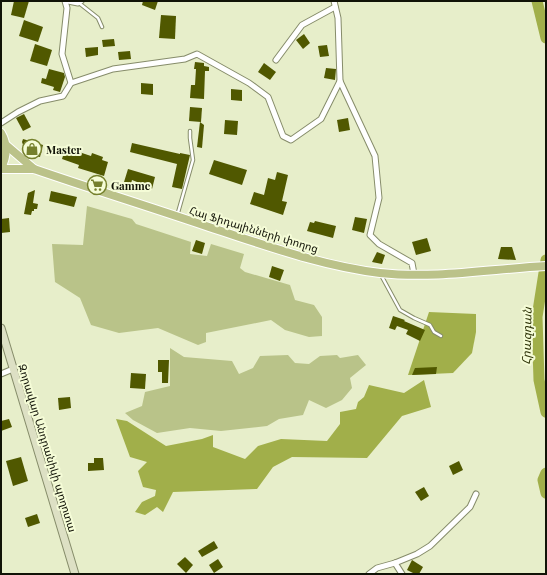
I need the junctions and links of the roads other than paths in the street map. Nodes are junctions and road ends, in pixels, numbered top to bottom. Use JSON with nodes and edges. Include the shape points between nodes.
{"nodes":[{"id":1,"x":66,"y":1,"type":"edge"},
{"id":2,"x":79,"y":2,"type":"edge"},
{"id":3,"x":335,"y":4,"type":"edge"},
{"id":4,"x":102,"y":27,"type":"dead end"},
{"id":5,"x":276,"y":60,"type":"dead end"},
{"id":6,"x":340,"y":81,"type":"junction"},
{"id":7,"x":71,"y":83,"type":"junction"},
{"id":8,"x":1,"y":123,"type":"edge"},
{"id":9,"x":190,"y":131,"type":"dead end"},
{"id":10,"x":1,"y":133,"type":"edge"},
{"id":11,"x":6,"y":145,"type":"junction"},
{"id":12,"x":1,"y":169,"type":"edge"},
{"id":13,"x":34,"y":169,"type":"junction"},
{"id":14,"x":177,"y":216,"type":"junction"},
{"id":15,"x":546,"y":266,"type":"edge"},
{"id":16,"x":380,"y":273,"type":"junction"},
{"id":17,"x":414,"y":274,"type":"junction"},
{"id":18,"x":1,"y":328,"type":"edge"},
{"id":19,"x":441,"y":336,"type":"dead end"},
{"id":20,"x":13,"y":369,"type":"junction"},
{"id":21,"x":1,"y":374,"type":"edge"},
{"id":22,"x":476,"y":494,"type":"dead end"},
{"id":23,"x":395,"y":563,"type":"junction"},
{"id":24,"x":75,"y":574,"type":"edge"},
{"id":25,"x":369,"y":574,"type":"edge"},
{"id":26,"x":402,"y":574,"type":"edge"}],
"edges":[{"from":1,"to":2,"type":"street"},
{"from":1,"to":7,"type":"street","via":[[62,54]]},
{"from":2,"to":4,"type":"lane","via":[[98,18]]},
{"from":3,"to":5,"type":"street","via":[[302,25]]},
{"from":3,"to":6,"type":"street","via":[[338,18]]},
{"from":6,"to":7,"type":"street","via":[[321,119],[291,140],[283,136],[268,97],[249,83],[197,54],[185,59],[113,69]]},
{"from":6,"to":17,"type":"street","via":[[375,156],[379,198],[370,235],[379,244],[412,263]]},
{"from":7,"to":8,"type":"street","via":[[63,96],[40,101]]},
{"from":9,"to":14,"type":"lane","via":[[193,160]]},
{"from":10,"to":11,"type":"main road"},
{"from":11,"to":12,"type":"main road"},
{"from":11,"to":13,"type":"main road","name":"Հայ Ֆիդայինների փողոց"},
{"from":12,"to":13,"type":"main road","name":"Հայ Ֆիդայինների փողոց"},
{"from":13,"to":14,"type":"main road","name":"Հայ Ֆիդայինների փողոց"},
{"from":14,"to":16,"type":"main road","name":"Հայ Ֆիդայինների փողոց","via":[[295,256]]},
{"from":15,"to":17,"type":"main road","name":"Հայ Ֆիդայինների փողոց"},
{"from":16,"to":17,"type":"main road","name":"Հայ Ֆիդայինների փողոց"},
{"from":16,"to":19,"type":"lane","via":[[400,310],[430,325],[434,332]]},
{"from":18,"to":20,"type":"main road","name":"Զորավար Անդրանիկի պողոտա"},
{"from":20,"to":21,"type":"street"},
{"from":20,"to":24,"type":"main road","name":"Զորավար Անդրանիկի պողոտա"},
{"from":22,"to":23,"type":"street","via":[[470,507],[430,546]]},
{"from":23,"to":25,"type":"street","via":[[377,568]]},
{"from":23,"to":26,"type":"street"}]}
